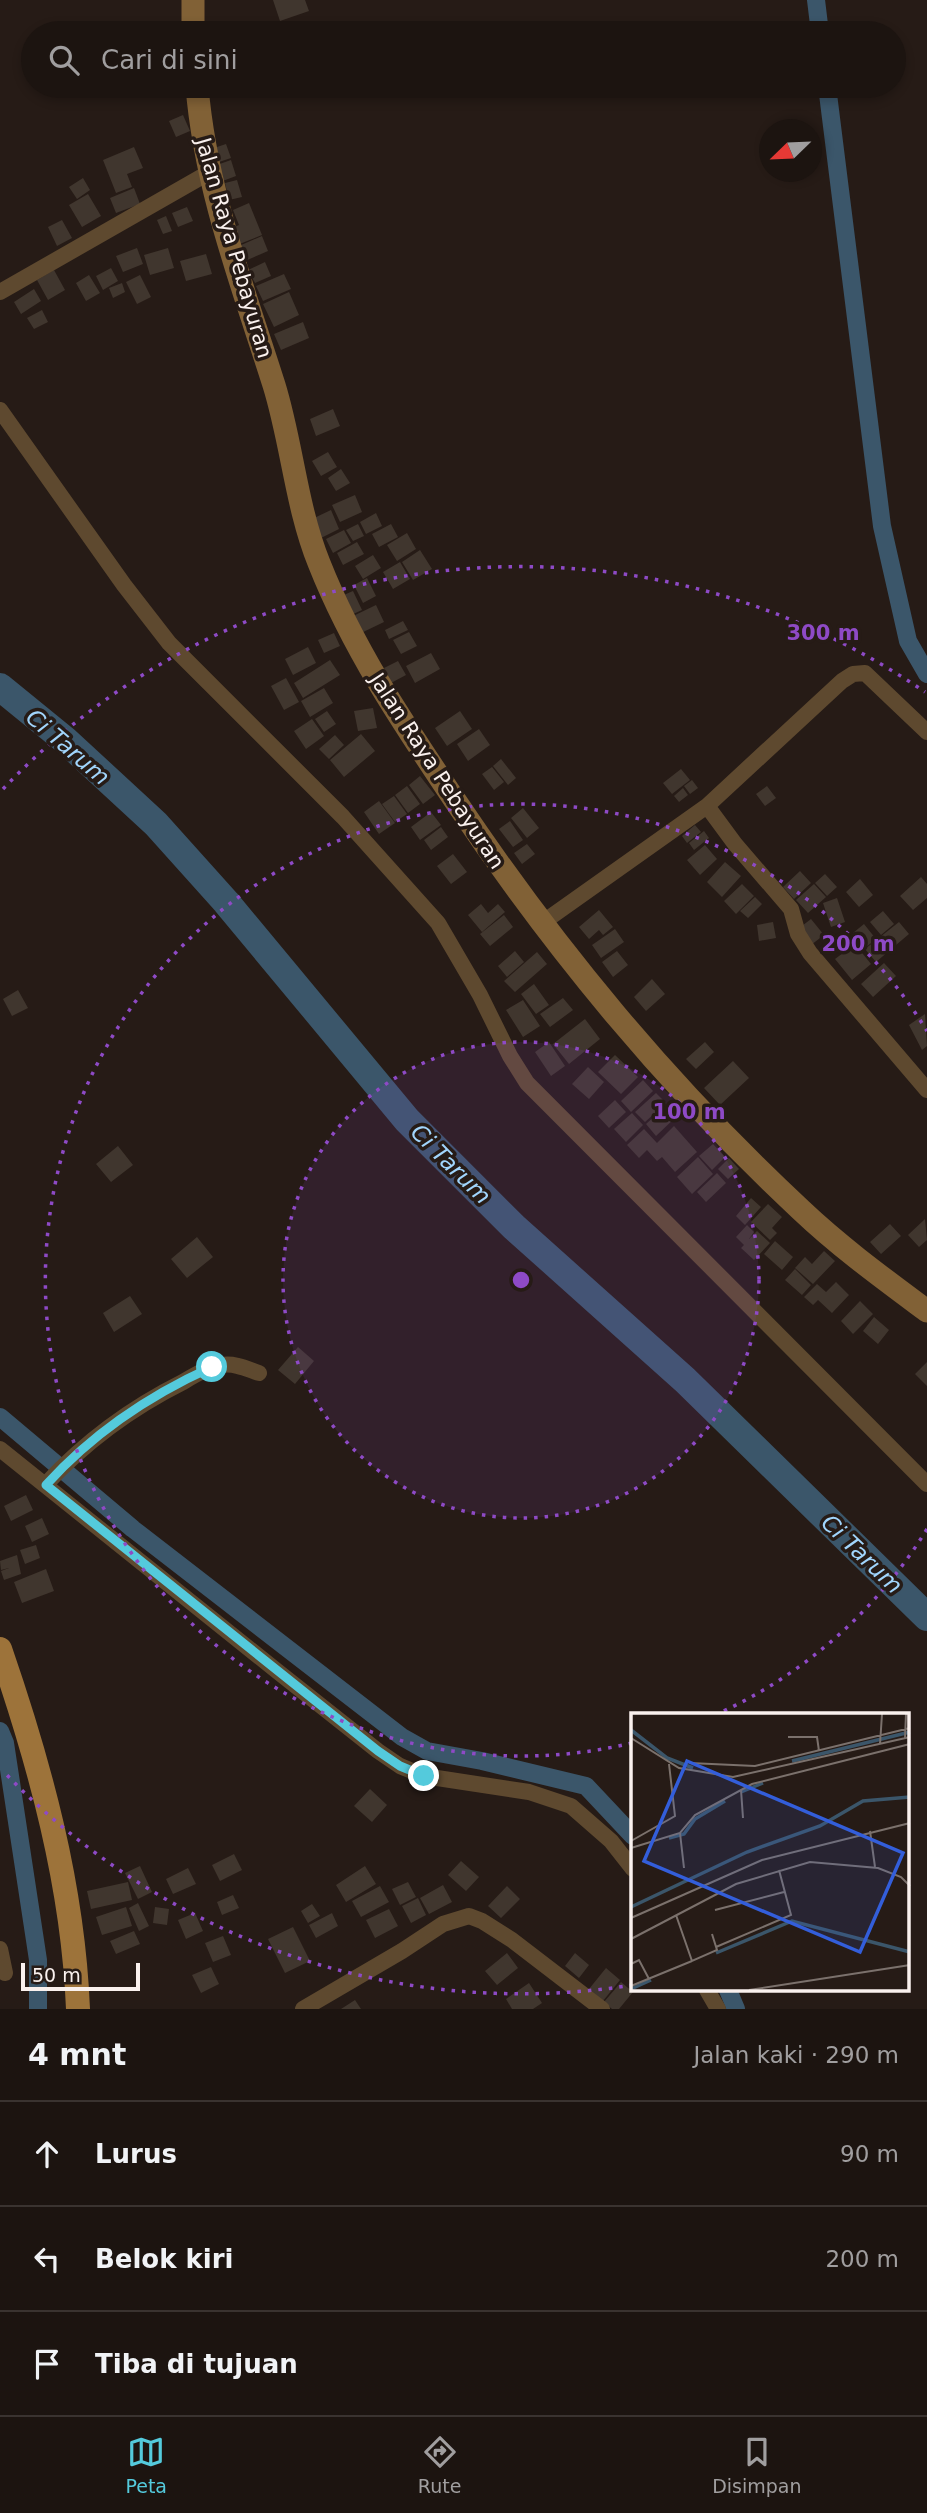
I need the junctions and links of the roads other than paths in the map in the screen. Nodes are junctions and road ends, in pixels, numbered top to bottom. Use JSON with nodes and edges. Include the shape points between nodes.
{"nodes":[{"id":1,"x":193,"y":0,"type":"edge"},
{"id":2,"x":194,"y":21,"type":"edge"},
{"id":3,"x":198,"y":98,"type":"edge"},
{"id":4,"x":210,"y":172,"type":"junction"},
{"id":5,"x":0,"y":292,"type":"edge"},
{"id":6,"x":0,"y":410,"type":"edge"},
{"id":7,"x":927,"y":732,"type":"edge"},
{"id":8,"x":707,"y":806,"type":"junction"},
{"id":9,"x":542,"y":923,"type":"junction"},
{"id":10,"x":927,"y":1090,"type":"edge"},
{"id":11,"x":927,"y":1311,"type":"edge"},
{"id":12,"x":259,"y":1373,"type":"dead end"},
{"id":13,"x":0,"y":1449,"type":"edge"},
{"id":14,"x":51,"y":1479,"type":"junction"},
{"id":15,"x":927,"y":1484,"type":"edge"},
{"id":16,"x":0,"y":1649,"type":"edge"},
{"id":17,"x":631,"y":1866,"type":"edge"},
{"id":18,"x":0,"y":1949,"type":"edge"},
{"id":19,"x":5,"y":1973,"type":"dead end"},
{"id":20,"x":708,"y":1992,"type":"edge"},
{"id":21,"x":78,"y":2009,"type":"edge"},
{"id":22,"x":303,"y":2009,"type":"edge"},
{"id":23,"x":602,"y":2009,"type":"edge"},
{"id":24,"x":718,"y":2009,"type":"edge"}],
"edges":[{"from":1,"to":2,"type":"main road"},
{"from":3,"to":4,"type":"main road","name":"Jalan Raya Pebayuran"},
{"from":4,"to":5,"type":"street"},
{"from":4,"to":9,"type":"main road","name":"Jalan Raya Pebayuran","via":[[276,394],[303,511],[333,597],[388,701]]},
{"from":6,"to":15,"type":"street","via":[[169,643],[342,817],[438,923],[527,1083]]},
{"from":7,"to":8,"type":"street","via":[[865,673],[853,674]]},
{"from":8,"to":9,"type":"street"},
{"from":8,"to":10,"type":"street","via":[[791,909],[810,953]]},
{"from":9,"to":11,"type":"main road","name":"Jalan Raya Pebayuran","via":[[620,1023],[702,1114],[802,1211]]},
{"from":12,"to":14,"type":"street","via":[[225,1365],[198,1374],[125,1415]]},
{"from":13,"to":14,"type":"street"},
{"from":14,"to":17,"type":"street","via":[[287,1679],[400,1766],[424,1776],[529,1792],[571,1806],[611,1841]]},
{"from":16,"to":21,"type":"main road","via":[[45,1794],[71,1930]]},
{"from":18,"to":19,"type":"street"},
{"from":20,"to":24,"type":"street"},
{"from":22,"to":23,"type":"street","via":[[443,1924],[469,1916],[512,1940]]}]}
